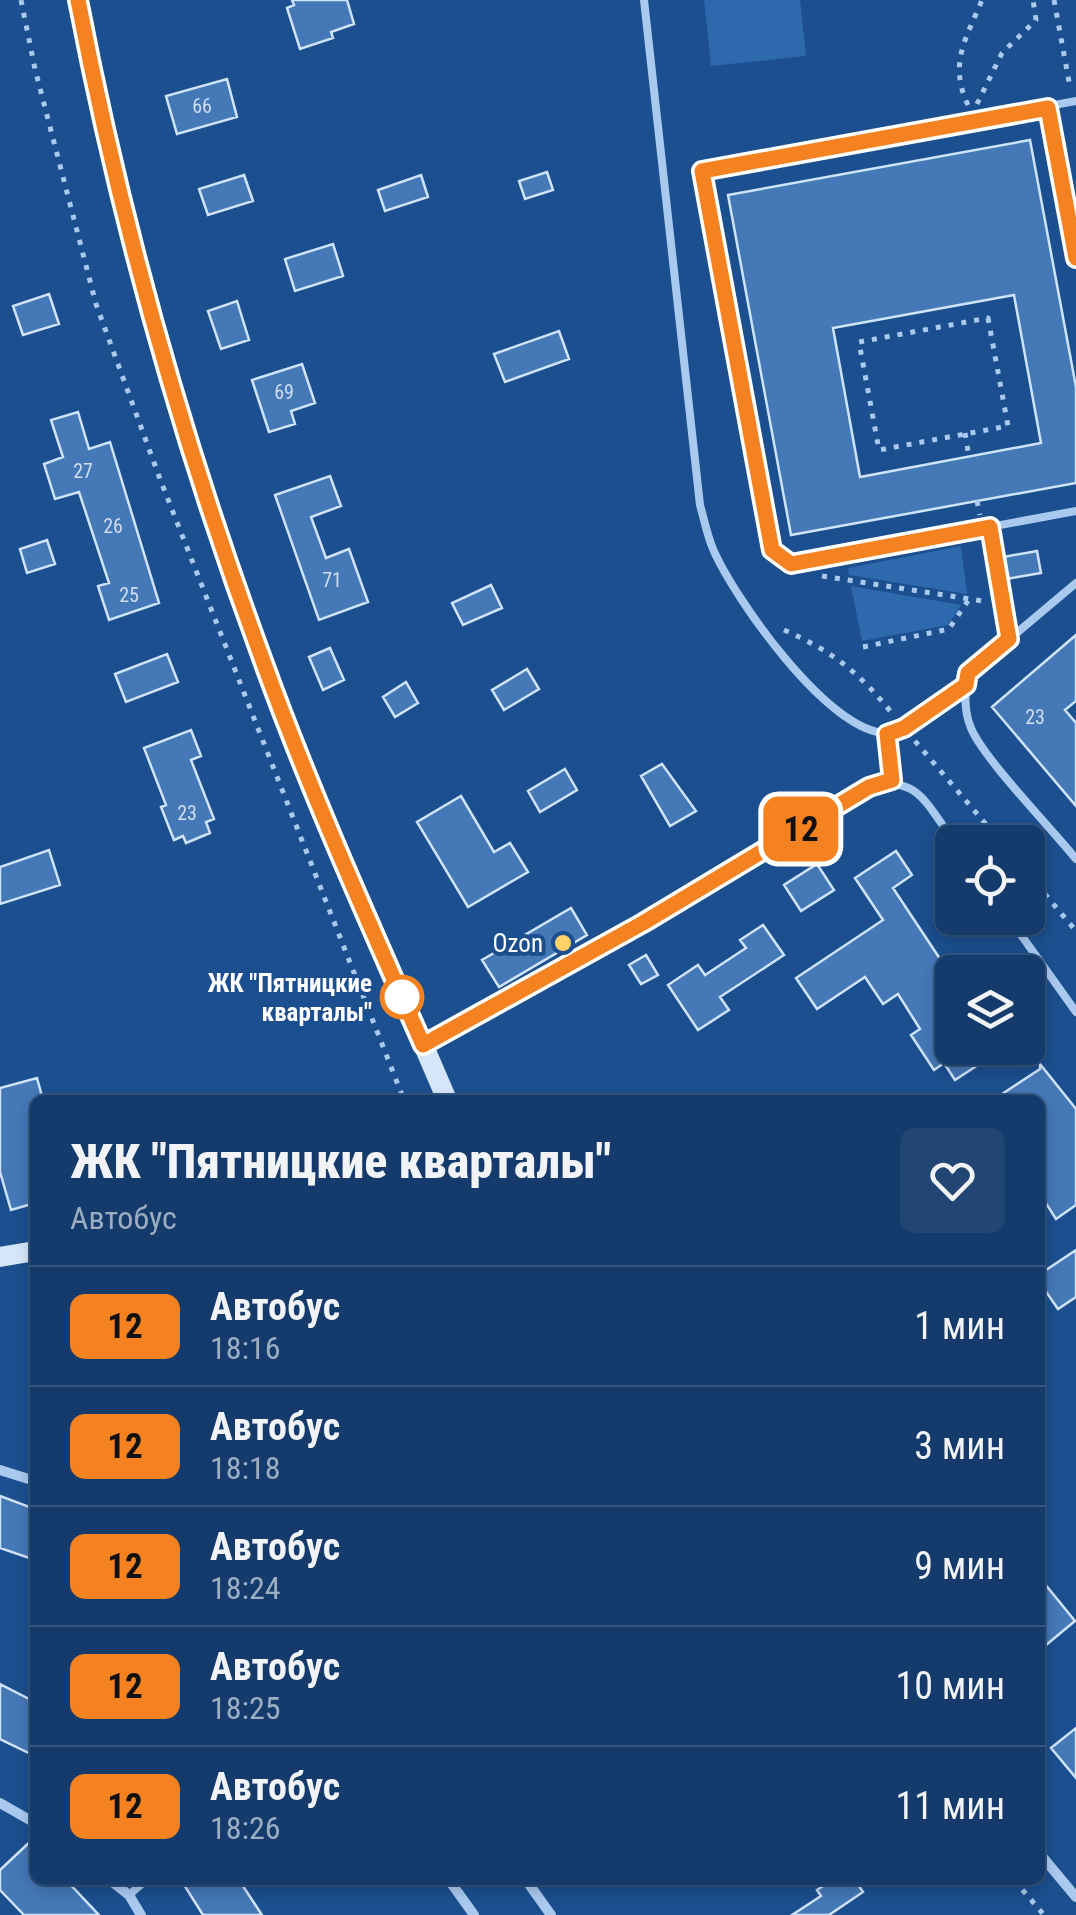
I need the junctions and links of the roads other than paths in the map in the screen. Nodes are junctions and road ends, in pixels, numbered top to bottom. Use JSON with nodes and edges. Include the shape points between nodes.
{"nodes":[{"id":1,"x":78,"y":0,"type":"edge"},
{"id":2,"x":644,"y":0,"type":"edge"},
{"id":3,"x":1074,"y":102,"type":"edge"},
{"id":4,"x":1048,"y":108,"type":"junction"},
{"id":5,"x":1076,"y":258,"type":"edge"},
{"id":6,"x":1076,"y":511,"type":"edge"},
{"id":7,"x":990,"y":527,"type":"junction"},
{"id":8,"x":1076,"y":583,"type":"edge"},
{"id":9,"x":1009,"y":639,"type":"junction"},
{"id":10,"x":966,"y":685,"type":"junction"},
{"id":11,"x":887,"y":734,"type":"junction"},
{"id":12,"x":892,"y":780,"type":"junction"},
{"id":13,"x":942,"y":825,"type":"edge"},
{"id":14,"x":1076,"y":858,"type":"edge"},
{"id":15,"x":1021,"y":935,"type":"edge"},
{"id":16,"x":1076,"y":1012,"type":"edge"},
{"id":17,"x":423,"y":1045,"type":"junction"},
{"id":18,"x":445,"y":1095,"type":"edge"},
{"id":19,"x":30,"y":1252,"type":"edge"},
{"id":20,"x":0,"y":1257,"type":"edge"},
{"id":21,"x":0,"y":1470,"type":"edge"},
{"id":22,"x":30,"y":1479,"type":"edge"},
{"id":23,"x":0,"y":1803,"type":"edge"},
{"id":24,"x":30,"y":1819,"type":"edge"},
{"id":25,"x":1045,"y":1860,"type":"edge"},
{"id":26,"x":116,"y":1885,"type":"edge"},
{"id":27,"x":140,"y":1885,"type":"edge"},
{"id":28,"x":453,"y":1885,"type":"edge"},
{"id":29,"x":529,"y":1885,"type":"edge"},
{"id":30,"x":129,"y":1895,"type":"junction"},
{"id":31,"x":1076,"y":1897,"type":"edge"},
{"id":32,"x":142,"y":1915,"type":"edge"},
{"id":33,"x":474,"y":1915,"type":"edge"},
{"id":34,"x":550,"y":1915,"type":"edge"}],
"edges":[{"from":1,"to":17,"type":"street","via":[[108,155],[224,553]]},
{"from":2,"to":11,"type":"lane","via":[[700,505],[712,547],[732,584],[824,703]]},
{"from":3,"to":4,"type":"lane"},
{"from":4,"to":5,"type":"lane"},
{"from":4,"to":7,"type":"lane","via":[[702,171],[772,550],[791,564]]},
{"from":6,"to":7,"type":"lane"},
{"from":7,"to":9,"type":"lane"},
{"from":8,"to":9,"type":"lane"},
{"from":9,"to":10,"type":"lane","via":[[968,673]]},
{"from":10,"to":11,"type":"lane"},
{"from":10,"to":14,"type":"lane","via":[[976,738]]},
{"from":11,"to":12,"type":"lane"},
{"from":12,"to":13,"type":"lane","via":[[910,784]]},
{"from":12,"to":17,"type":"lane","via":[[869,787]]},
{"from":15,"to":16,"type":"lane"},
{"from":17,"to":18,"type":"street"},
{"from":19,"to":20,"type":"street"},
{"from":21,"to":22,"type":"street"},
{"from":23,"to":24,"type":"street"},
{"from":25,"to":31,"type":"street"},
{"from":26,"to":30,"type":"street"},
{"from":27,"to":30,"type":"lane"},
{"from":28,"to":33,"type":"street"},
{"from":29,"to":34,"type":"street"},
{"from":30,"to":32,"type":"street"}]}
